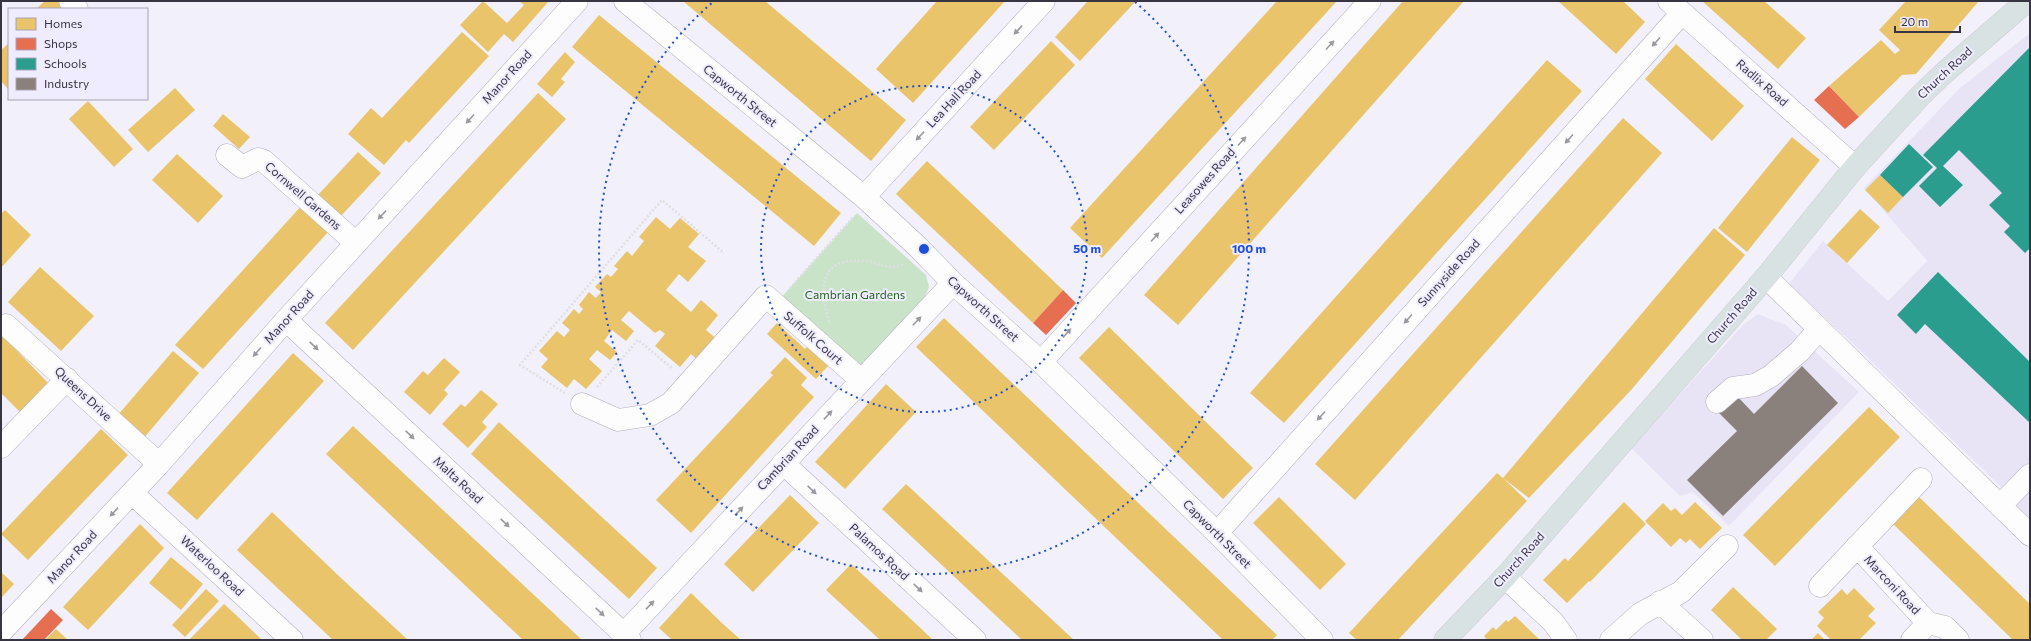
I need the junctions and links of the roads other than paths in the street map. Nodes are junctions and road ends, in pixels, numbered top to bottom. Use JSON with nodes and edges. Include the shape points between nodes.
{"nodes":[{"id":1,"x":577,"y":1,"type":"edge"},
{"id":2,"x":625,"y":1,"type":"edge"},
{"id":3,"x":1044,"y":1,"type":"edge"},
{"id":4,"x":1370,"y":1,"type":"edge"},
{"id":5,"x":2027,"y":1,"type":"edge"},
{"id":6,"x":1675,"y":7,"type":"edge"},
{"id":7,"x":227,"y":155,"type":"dead end"},
{"id":8,"x":1855,"y":167,"type":"junction"},
{"id":9,"x":867,"y":200,"type":"junction"},
{"id":10,"x":356,"y":243,"type":"junction"},
{"id":11,"x":1766,"y":277,"type":"junction"},
{"id":12,"x":953,"y":283,"type":"junction"},
{"id":13,"x":286,"y":320,"type":"junction"},
{"id":14,"x":6,"y":325,"type":"dead end"},
{"id":15,"x":1819,"y":330,"type":"junction"},
{"id":16,"x":1041,"y":362,"type":"junction"},
{"id":17,"x":67,"y":379,"type":"junction"},
{"id":18,"x":861,"y":380,"type":"junction"},
{"id":19,"x":1717,"y":402,"type":"dead end"},
{"id":20,"x":582,"y":404,"type":"road end"},
{"id":21,"x":1,"y":447,"type":"edge"},
{"id":22,"x":783,"y":463,"type":"junction"},
{"id":23,"x":159,"y":464,"type":"junction"},
{"id":24,"x":2030,"y":475,"type":"edge"},
{"id":25,"x":1920,"y":479,"type":"dead end"},
{"id":26,"x":132,"y":493,"type":"junction"},
{"id":27,"x":2000,"y":506,"type":"junction"},
{"id":28,"x":1217,"y":533,"type":"junction"},
{"id":29,"x":2030,"y":535,"type":"edge"},
{"id":30,"x":1727,"y":546,"type":"dead end"},
{"id":31,"x":1857,"y":546,"type":"junction"},
{"id":32,"x":1505,"y":577,"type":"junction"},
{"id":33,"x":1820,"y":586,"type":"dead end"},
{"id":34,"x":1660,"y":602,"type":"junction"},
{"id":35,"x":1928,"y":623,"type":"junction"},
{"id":36,"x":1,"y":632,"type":"edge"},
{"id":37,"x":627,"y":637,"type":"edge"},
{"id":38,"x":292,"y":640,"type":"edge"},
{"id":39,"x":975,"y":640,"type":"edge"},
{"id":40,"x":1322,"y":640,"type":"edge"},
{"id":41,"x":1445,"y":640,"type":"edge"},
{"id":42,"x":1566,"y":640,"type":"edge"},
{"id":43,"x":1611,"y":640,"type":"edge"},
{"id":44,"x":1702,"y":640,"type":"edge"},
{"id":45,"x":1912,"y":640,"type":"edge"},
{"id":46,"x":1958,"y":640,"type":"edge"}],
"edges":[{"from":1,"to":10,"type":"street","name":"Manor Road","one_way":true},
{"from":2,"to":9,"type":"street","name":"Capworth Street"},
{"from":3,"to":9,"type":"street","name":"Lea Hall Road","one_way":true},
{"from":16,"to":4,"type":"street","name":"Leasowes Road","one_way":true},
{"from":5,"to":8,"type":"main road","name":"Church Road","via":[[1940,76]]},
{"from":6,"to":8,"type":"street","name":"Radlix Road"},
{"from":6,"to":28,"type":"street","name":"Sunnyside Road","one_way":true},
{"from":7,"to":10,"type":"street","name":"Cornwell Gardens","via":[[242,167],[258,159],[264,161]]},
{"from":8,"to":11,"type":"main road","name":"Church Road"},
{"from":9,"to":12,"type":"street","name":"Capworth Street"},
{"from":10,"to":13,"type":"street","name":"Manor Road"},
{"from":11,"to":15,"type":"street"},
{"from":11,"to":32,"type":"main road","name":"Church Road"},
{"from":12,"to":16,"type":"street","name":"Capworth Street"},
{"from":18,"to":12,"type":"street","name":"Cambrian Road","one_way":true},
{"from":13,"to":23,"type":"street","name":"Manor Road","one_way":true},
{"from":13,"to":37,"type":"street","name":"Malta Road","one_way":true},
{"from":14,"to":17,"type":"street","name":"Queens Drive"},
{"from":15,"to":19,"type":"street","via":[[1800,351],[1771,376],[1755,385],[1734,388]]},
{"from":15,"to":27,"type":"street"},
{"from":16,"to":28,"type":"street","name":"Capworth Street"},
{"from":17,"to":21,"type":"street"},
{"from":17,"to":23,"type":"street","name":"Queens Drive"},
{"from":18,"to":20,"type":"street","name":"Suffolk Court","via":[[766,296],[671,403],[650,415],[618,420]]},
{"from":22,"to":18,"type":"street","name":"Cambrian Road","one_way":true},
{"from":37,"to":22,"type":"street","name":"Cambrian Road","one_way":true},
{"from":22,"to":39,"type":"street","name":"Palamos Road","one_way":true},
{"from":23,"to":26,"type":"street","name":"Manor Road"},
{"from":24,"to":27,"type":"street"},
{"from":25,"to":31,"type":"street","name":"Marconi Road"},
{"from":26,"to":36,"type":"street","name":"Manor Road","one_way":true},
{"from":26,"to":38,"type":"street","name":"Waterloo Road"},
{"from":27,"to":29,"type":"street"},
{"from":28,"to":40,"type":"street","name":"Capworth Street"},
{"from":30,"to":34,"type":"street","via":[[1681,592]]},
{"from":31,"to":33,"type":"street","name":"Marconi Road"},
{"from":31,"to":35,"type":"street","name":"Marconi Road"},
{"from":32,"to":41,"type":"main road","name":"Church Road"},
{"from":32,"to":42,"type":"street","via":[[1553,622]]},
{"from":34,"to":43,"type":"street","via":[[1640,614]]},
{"from":34,"to":44,"type":"street"},
{"from":35,"to":45,"type":"street","name":"Marconi Road"},
{"from":35,"to":46,"type":"street","name":"Marconi Road","via":[[1945,627]]}]}
